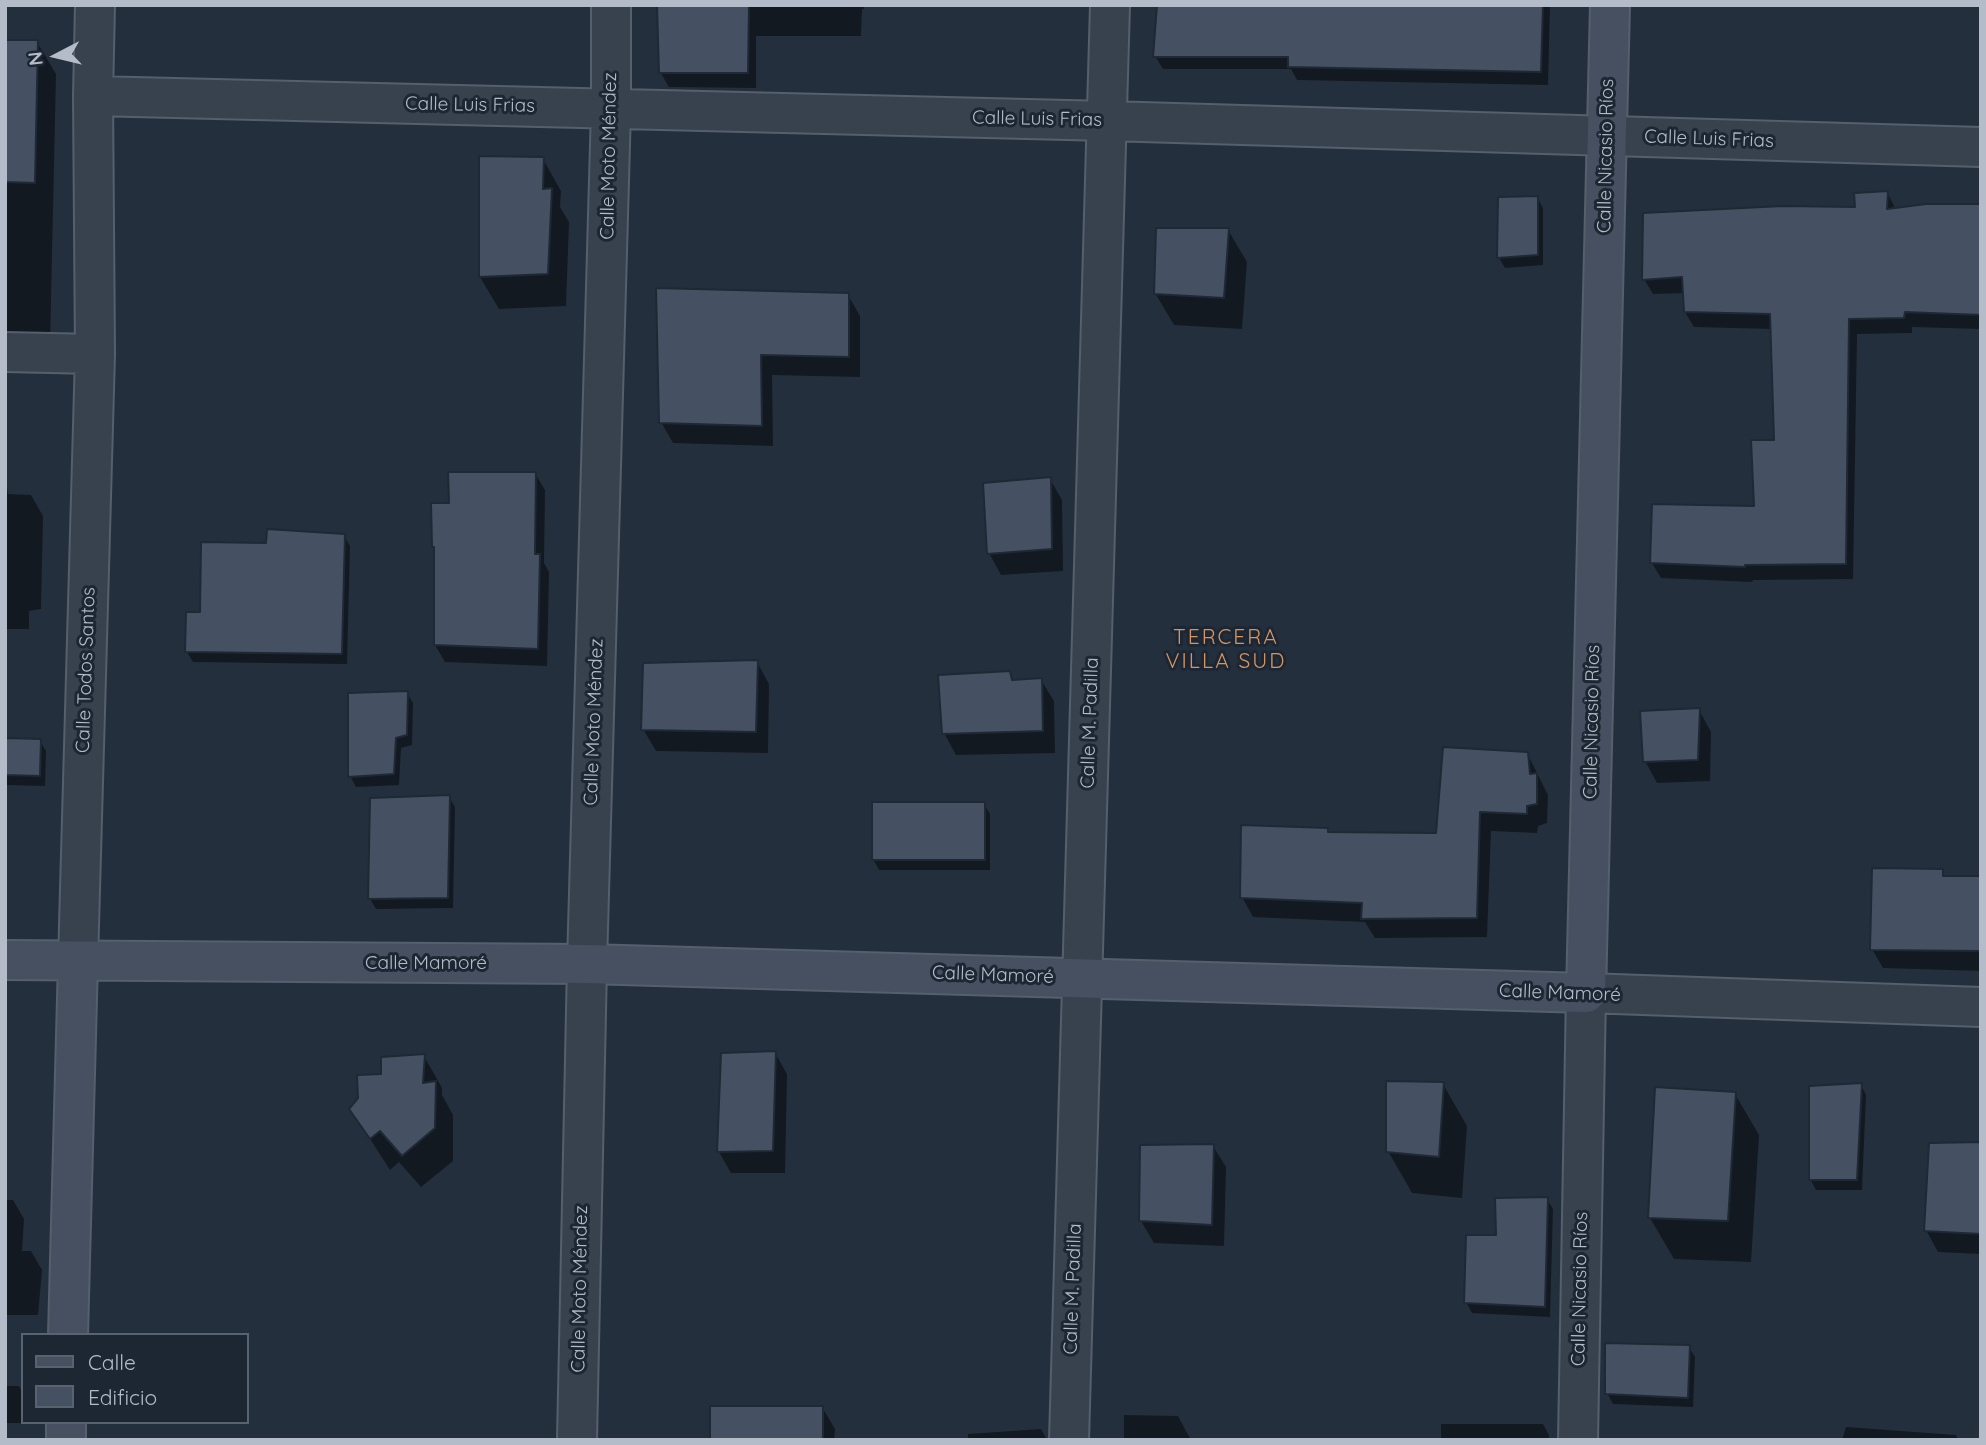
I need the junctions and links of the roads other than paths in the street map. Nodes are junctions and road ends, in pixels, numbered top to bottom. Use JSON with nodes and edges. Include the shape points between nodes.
{"nodes":[{"id":1,"x":95,"y":5,"type":"edge"},
{"id":2,"x":611,"y":5,"type":"edge"},
{"id":3,"x":1110,"y":5,"type":"edge"},
{"id":4,"x":1610,"y":5,"type":"edge"},
{"id":5,"x":93,"y":96,"type":"junction"},
{"id":6,"x":611,"y":109,"type":"junction"},
{"id":7,"x":1108,"y":121,"type":"junction"},
{"id":8,"x":1607,"y":136,"type":"junction"},
{"id":9,"x":1981,"y":147,"type":"edge"},
{"id":10,"x":5,"y":352,"type":"edge"},
{"id":11,"x":95,"y":354,"type":"junction"},
{"id":12,"x":5,"y":960,"type":"edge"},
{"id":13,"x":78,"y":961,"type":"junction"},
{"id":14,"x":587,"y":964,"type":"junction"},
{"id":15,"x":1082,"y":978,"type":"junction"},
{"id":16,"x":1586,"y":993,"type":"junction"},
{"id":17,"x":1981,"y":1007,"type":"edge"},
{"id":18,"x":68,"y":1333,"type":"edge"},
{"id":19,"x":577,"y":1440,"type":"edge"},
{"id":20,"x":1069,"y":1440,"type":"edge"},
{"id":21,"x":1578,"y":1440,"type":"edge"}],
"edges":[{"from":1,"to":5,"type":"street","name":"Calle Todos Santos"},
{"from":2,"to":6,"type":"street","name":"Calle Moto Méndez"},
{"from":3,"to":7,"type":"street","name":"Calle M. Padilla"},
{"from":4,"to":8,"type":"street","name":"Calle Nicasio Ríos"},
{"from":5,"to":6,"type":"street","name":"Calle Luis Frias"},
{"from":5,"to":11,"type":"street","name":"Calle Todos Santos"},
{"from":6,"to":7,"type":"street","name":"Calle Luis Frias"},
{"from":6,"to":14,"type":"street","name":"Calle Moto Méndez"},
{"from":7,"to":8,"type":"street","name":"Calle Luis Frias"},
{"from":7,"to":15,"type":"street","name":"Calle M. Padilla"},
{"from":8,"to":9,"type":"street","name":"Calle Luis Frias"},
{"from":8,"to":16,"type":"street","name":"Calle Nicasio Ríos"},
{"from":10,"to":11,"type":"street"},
{"from":11,"to":13,"type":"street","name":"Calle Todos Santos"},
{"from":12,"to":13,"type":"street","name":"Calle Mamoré"},
{"from":13,"to":14,"type":"street","name":"Calle Mamoré"},
{"from":13,"to":18,"type":"street","name":"Calle Todos Santos"},
{"from":14,"to":15,"type":"street","name":"Calle Mamoré"},
{"from":14,"to":19,"type":"street","name":"Calle Moto Méndez"},
{"from":15,"to":16,"type":"street","name":"Calle Mamoré"},
{"from":15,"to":20,"type":"street","name":"Calle M. Padilla"},
{"from":16,"to":17,"type":"street","name":"Calle Mamoré"},
{"from":16,"to":21,"type":"street","name":"Calle Nicasio Ríos"}]}
